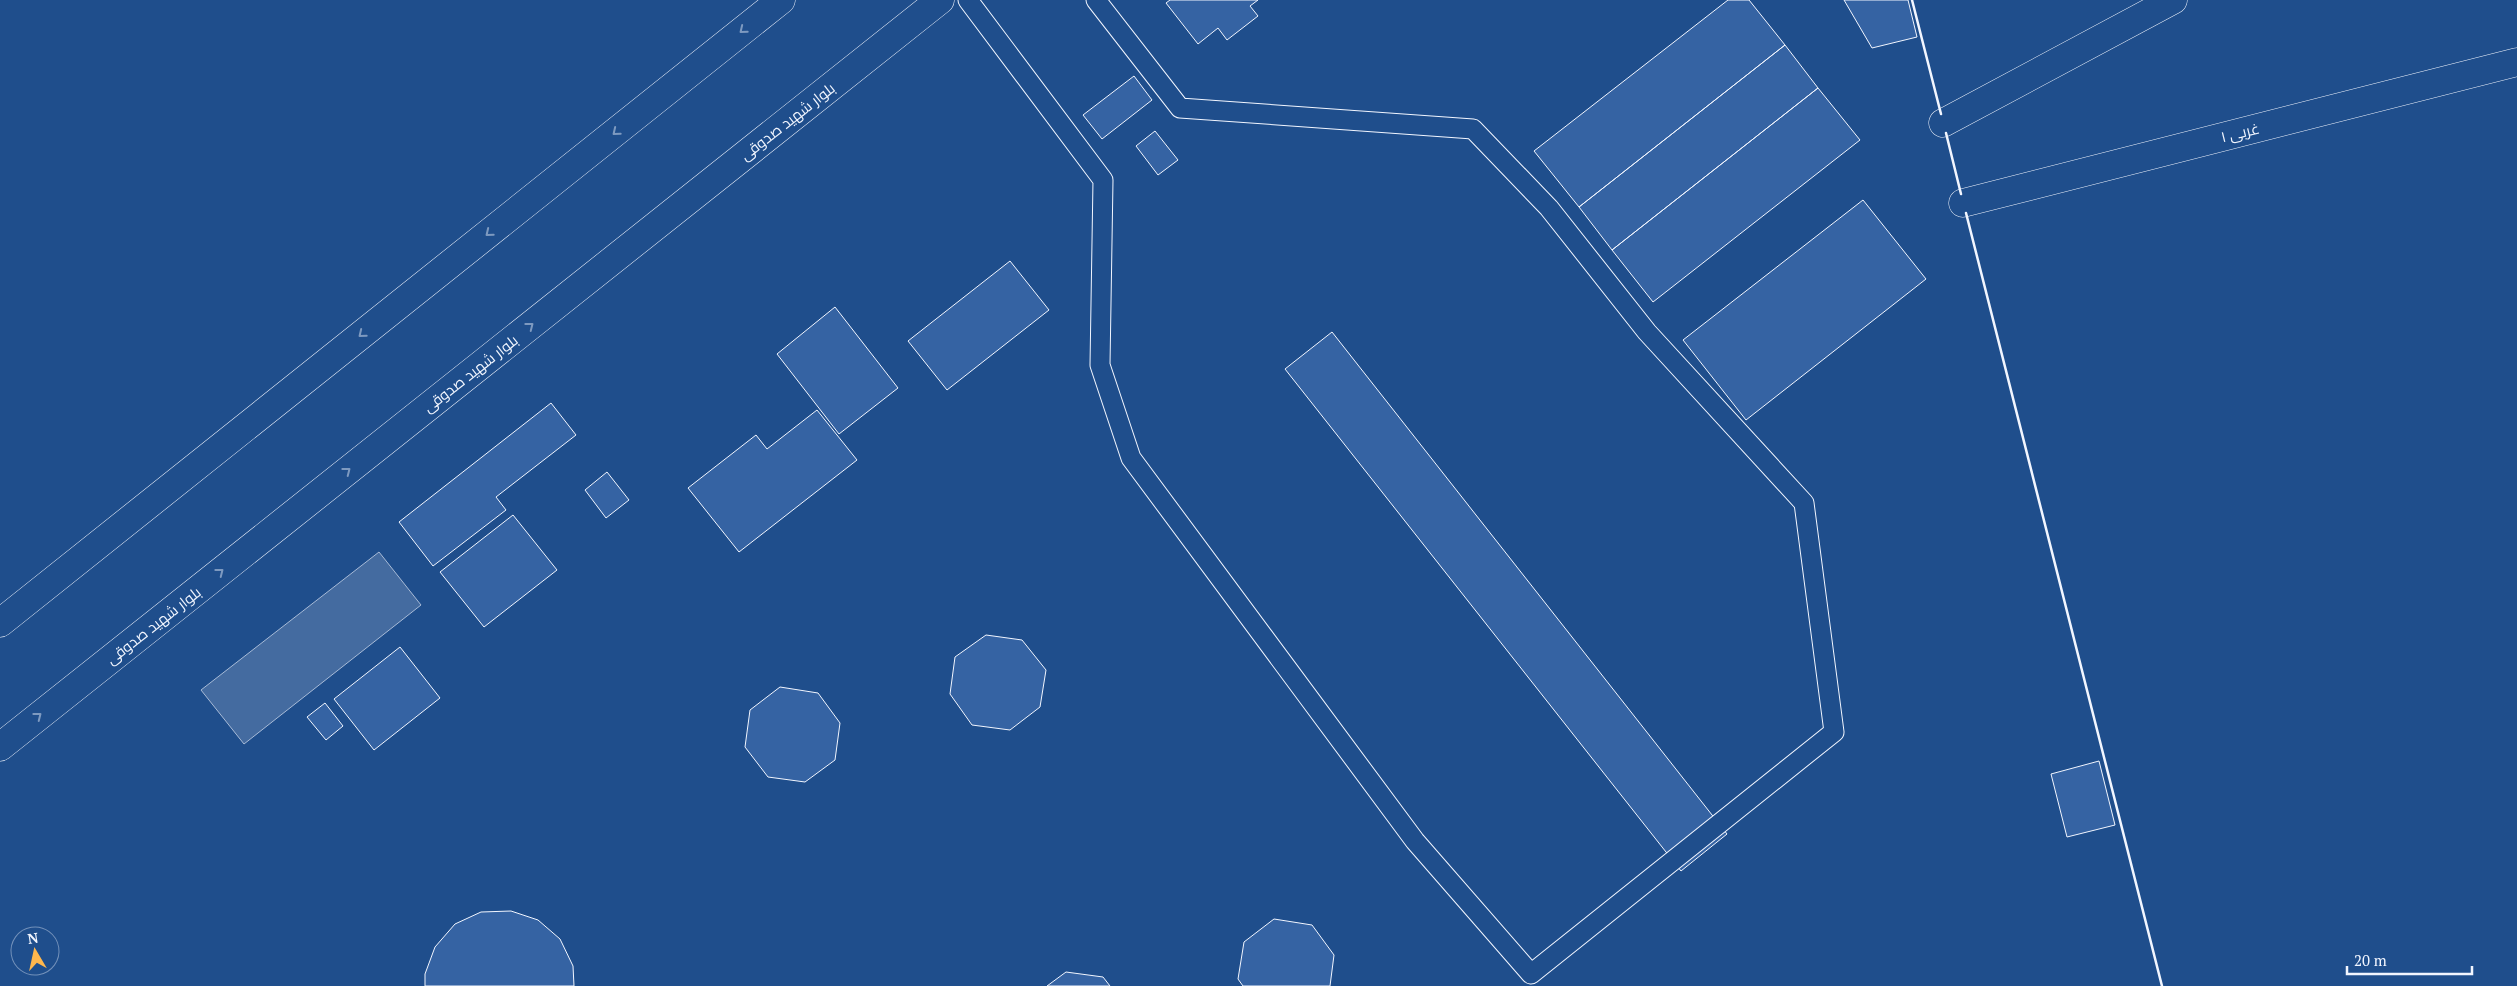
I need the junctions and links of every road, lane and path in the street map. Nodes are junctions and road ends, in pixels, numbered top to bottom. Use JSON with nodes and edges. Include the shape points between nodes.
{"nodes":[{"id":1,"x":781,"y":0,"type":"edge"},
{"id":2,"x":940,"y":0,"type":"edge"},
{"id":3,"x":968,"y":0,"type":"edge"},
{"id":4,"x":1096,"y":0,"type":"edge"},
{"id":5,"x":2173,"y":0,"type":"edge"},
{"id":6,"x":2517,"y":62,"type":"edge"},
{"id":7,"x":1943,"y":123,"type":"dead end"},
{"id":8,"x":1963,"y":203,"type":"dead end"},
{"id":9,"x":0,"y":623,"type":"edge"},
{"id":10,"x":0,"y":747,"type":"edge"}],
"edges":[{"from":1,"to":9,"type":"main road","one_way":true},
{"from":10,"to":2,"type":"main road","name":"بلوار شهید صدوقی","one_way":true},
{"from":3,"to":4,"type":"lane","via":[[1102,180],[1100,365],[1131,458],[1415,841],[1531,974],[1834,732],[1804,504],[1647,332],[1549,208],[1473,129],[1180,108]]},
{"from":5,"to":7,"type":"main road"},
{"from":6,"to":8,"type":"main road","name":"۱ غربی"}]}
